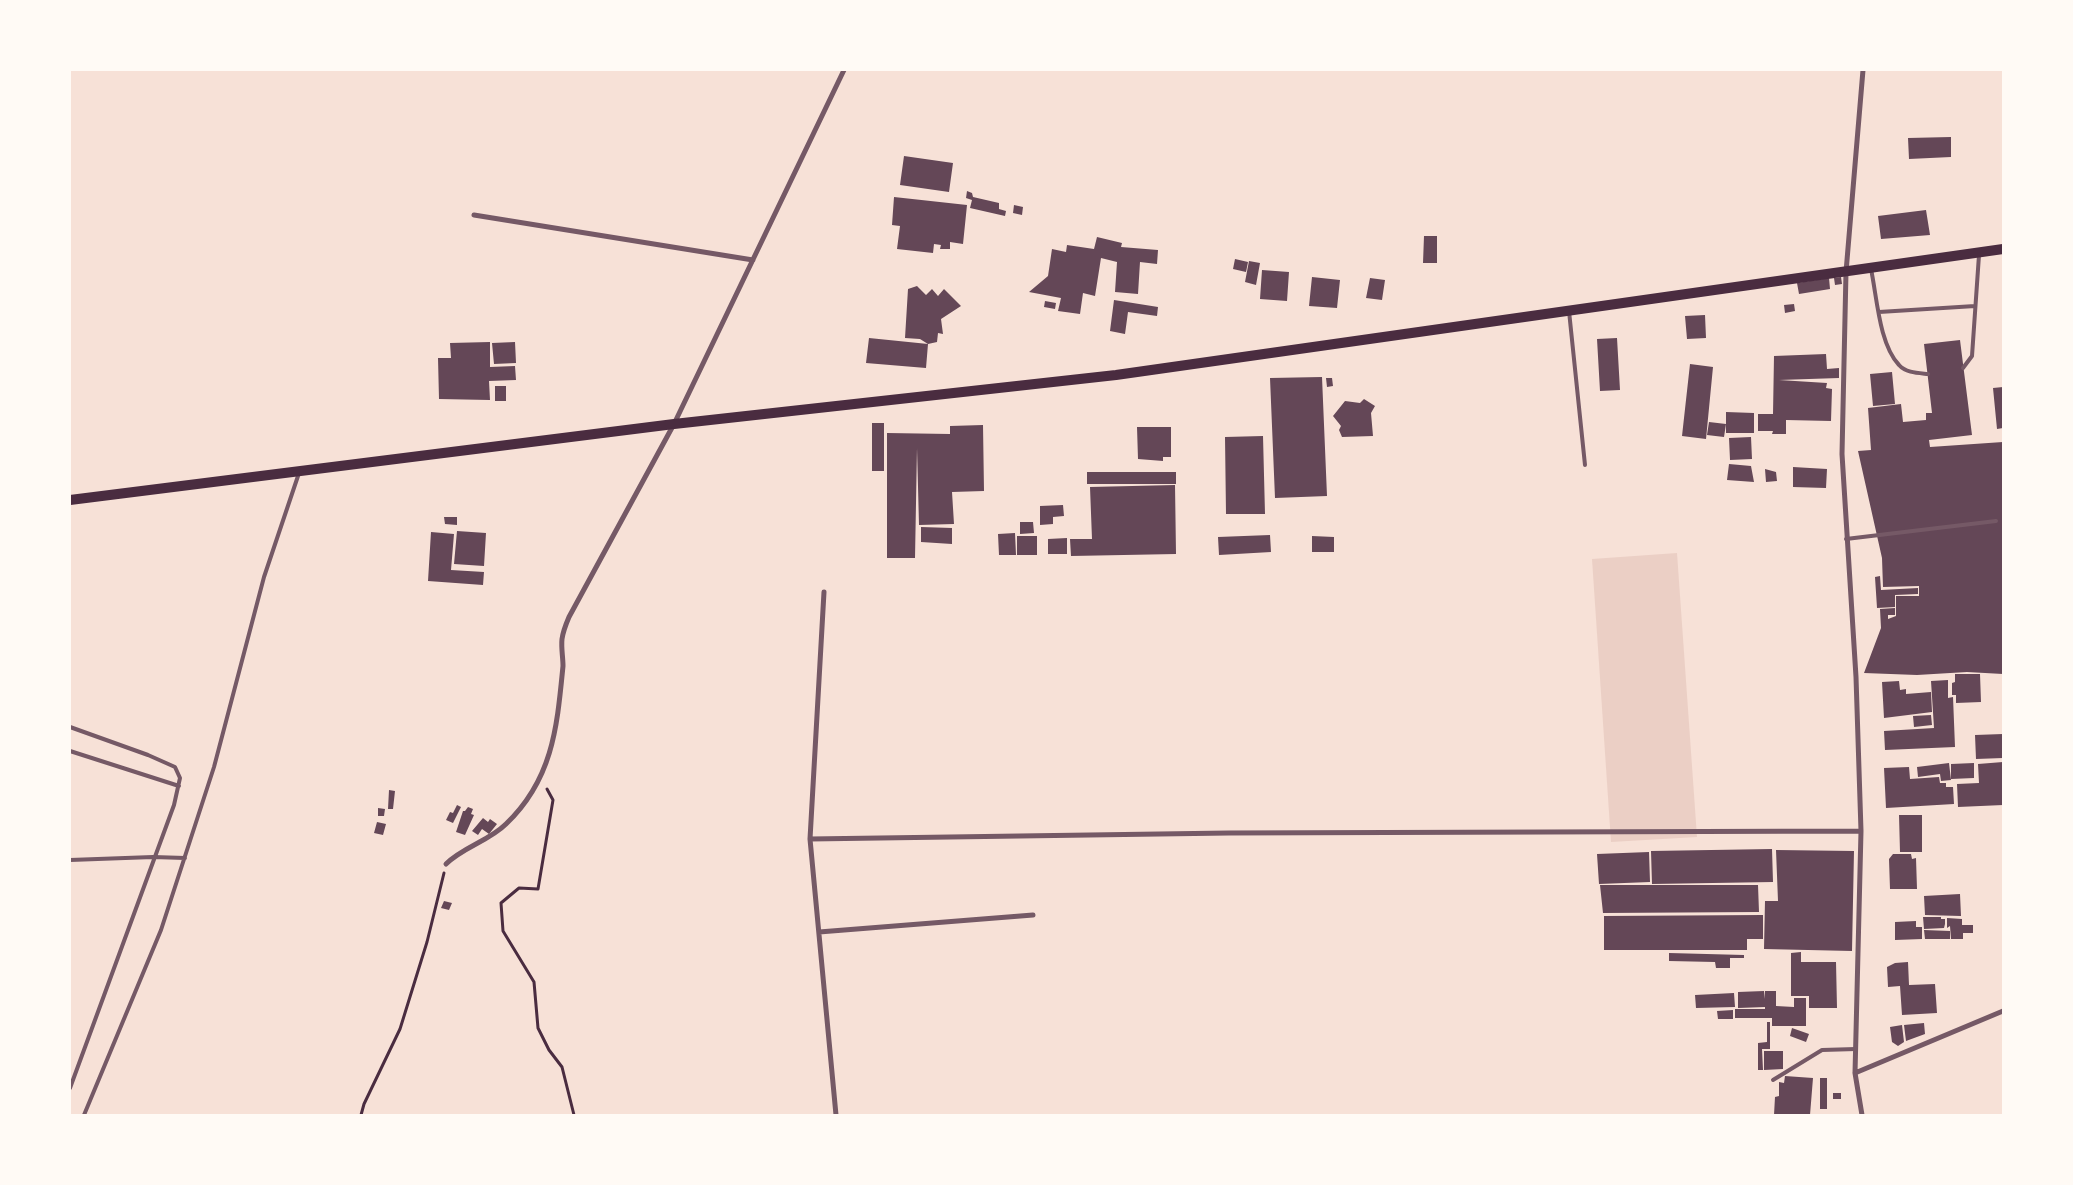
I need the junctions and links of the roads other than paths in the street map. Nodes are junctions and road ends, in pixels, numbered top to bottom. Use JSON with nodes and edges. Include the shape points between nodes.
{"nodes":[{"id":1,"x":844,"y":70,"type":"edge"},
{"id":2,"x":1863,"y":70,"type":"edge"},
{"id":3,"x":474,"y":215,"type":"dead end"},
{"id":4,"x":2003,"y":249,"type":"edge"},
{"id":5,"x":1979,"y":252,"type":"junction"},
{"id":6,"x":753,"y":260,"type":"junction"},
{"id":7,"x":1871,"y":266,"type":"junction"},
{"id":8,"x":1846,"y":272,"type":"junction"},
{"id":9,"x":1975,"y":306,"type":"junction"},
{"id":10,"x":1569,"y":311,"type":"junction"},
{"id":11,"x":1879,"y":312,"type":"junction"},
{"id":12,"x":1963,"y":368,"type":"dead end"},
{"id":13,"x":1928,"y":374,"type":"dead end"},
{"id":14,"x":674,"y":424,"type":"junction"},
{"id":15,"x":1585,"y":465,"type":"dead end"},
{"id":16,"x":299,"y":471,"type":"junction"},
{"id":17,"x":70,"y":500,"type":"edge"},
{"id":18,"x":1996,"y":521,"type":"dead end"},
{"id":19,"x":1846,"y":539,"type":"junction"},
{"id":20,"x":824,"y":592,"type":"dead end"},
{"id":21,"x":70,"y":727,"type":"edge"},
{"id":22,"x":70,"y":751,"type":"edge"},
{"id":23,"x":179,"y":786,"type":"junction"},
{"id":24,"x":1861,"y":831,"type":"junction"},
{"id":25,"x":810,"y":839,"type":"junction"},
{"id":26,"x":153,"y":857,"type":"junction"},
{"id":27,"x":184,"y":858,"type":"junction"},
{"id":28,"x":70,"y":860,"type":"edge"},
{"id":29,"x":446,"y":864,"type":"road end"},
{"id":30,"x":1034,"y":915,"type":"dead end"},
{"id":31,"x":819,"y":932,"type":"junction"},
{"id":32,"x":2003,"y":1011,"type":"edge"},
{"id":33,"x":1856,"y":1050,"type":"junction"},
{"id":34,"x":1855,"y":1073,"type":"junction"},
{"id":35,"x":1773,"y":1080,"type":"dead end"},
{"id":36,"x":70,"y":1088,"type":"edge"},
{"id":37,"x":84,"y":1115,"type":"edge"},
{"id":38,"x":836,"y":1115,"type":"edge"},
{"id":39,"x":1862,"y":1115,"type":"edge"}],
"edges":[{"from":1,"to":6,"type":"street"},
{"from":2,"to":8,"type":"street"},
{"from":3,"to":6,"type":"street"},
{"from":4,"to":5,"type":"main road"},
{"from":5,"to":7,"type":"main road"},
{"from":5,"to":9,"type":"lane"},
{"from":6,"to":14,"type":"street"},
{"from":7,"to":8,"type":"main road"},
{"from":7,"to":11,"type":"lane"},
{"from":8,"to":10,"type":"main road"},
{"from":8,"to":19,"type":"street","via":[[1842,454]]},
{"from":9,"to":11,"type":"lane"},
{"from":9,"to":12,"type":"lane","via":[[1972,356]]},
{"from":10,"to":14,"type":"main road","via":[[1116,375]]},
{"from":10,"to":15,"type":"lane"},
{"from":11,"to":13,"type":"lane","via":[[1886,343],[1899,366],[1914,373]]},
{"from":14,"to":16,"type":"main road"},
{"from":14,"to":29,"type":"street","via":[[568,617],[562,639],[563,663],[554,737],[541,780],[507,823]]},
{"from":16,"to":17,"type":"main road"},
{"from":16,"to":27,"type":"lane","via":[[264,577],[214,768]]},
{"from":18,"to":19,"type":"lane"},
{"from":19,"to":24,"type":"street","via":[[1856,676]]},
{"from":20,"to":25,"type":"street"},
{"from":21,"to":23,"type":"lane","via":[[175,767],[179,771]]},
{"from":22,"to":23,"type":"lane"},
{"from":23,"to":26,"type":"lane"},
{"from":24,"to":25,"type":"street","via":[[1229,833]]},
{"from":24,"to":33,"type":"street"},
{"from":25,"to":31,"type":"street"},
{"from":26,"to":27,"type":"lane"},
{"from":26,"to":28,"type":"lane"},
{"from":26,"to":36,"type":"lane"},
{"from":27,"to":37,"type":"lane","via":[[161,930]]},
{"from":30,"to":31,"type":"street"},
{"from":31,"to":38,"type":"street"},
{"from":32,"to":34,"type":"street"},
{"from":33,"to":34,"type":"street"},
{"from":33,"to":35,"type":"lane","via":[[1822,1050]]},
{"from":34,"to":39,"type":"street"}]}
